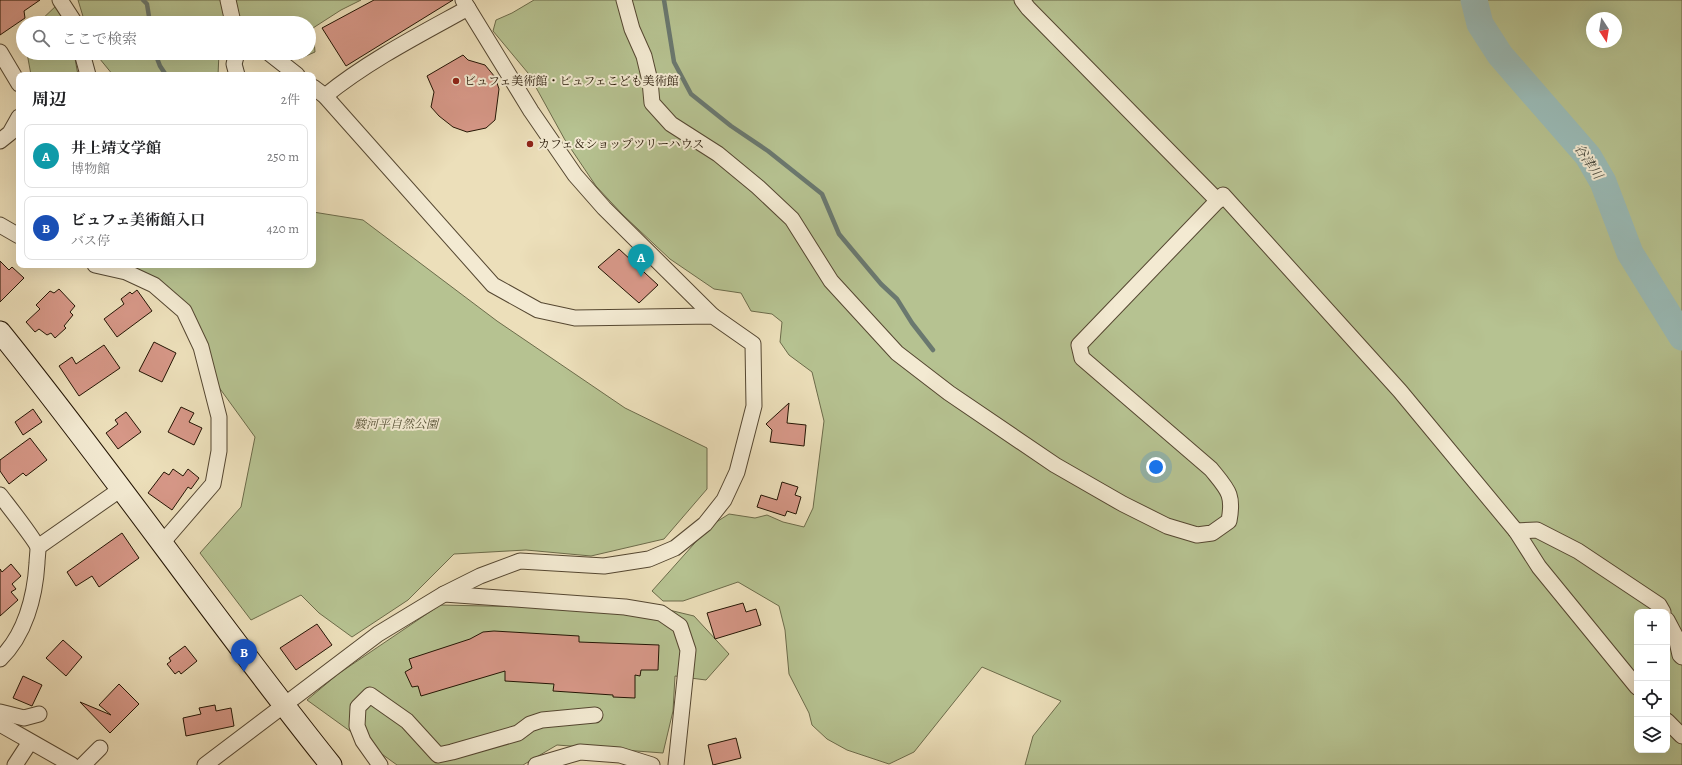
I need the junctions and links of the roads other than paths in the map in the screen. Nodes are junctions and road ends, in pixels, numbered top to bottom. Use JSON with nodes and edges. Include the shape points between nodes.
{"nodes":[{"id":1,"x":60,"y":0,"type":"edge"},
{"id":2,"x":228,"y":0,"type":"edge"},
{"id":3,"x":624,"y":0,"type":"edge"},
{"id":4,"x":1022,"y":0,"type":"edge"},
{"id":5,"x":465,"y":4,"type":"edge"},
{"id":6,"x":70,"y":16,"type":"edge"},
{"id":7,"x":232,"y":16,"type":"edge"},
{"id":8,"x":0,"y":52,"type":"edge"},
{"id":9,"x":84,"y":60,"type":"edge"},
{"id":10,"x":235,"y":60,"type":"edge"},
{"id":11,"x":278,"y":60,"type":"edge"},
{"id":12,"x":87,"y":72,"type":"edge"},
{"id":13,"x":236,"y":72,"type":"edge"},
{"id":14,"x":293,"y":72,"type":"edge"},
{"id":15,"x":16,"y":79,"type":"edge"},
{"id":16,"x":316,"y":89,"type":"edge"},
{"id":17,"x":325,"y":96,"type":"junction"},
{"id":18,"x":16,"y":122,"type":"edge"},
{"id":19,"x":0,"y":141,"type":"edge"},
{"id":20,"x":1218,"y":201,"type":"junction"},
{"id":21,"x":0,"y":225,"type":"edge"},
{"id":22,"x":16,"y":234,"type":"edge"},
{"id":23,"x":108,"y":268,"type":"edge"},
{"id":24,"x":712,"y":316,"type":"junction"},
{"id":25,"x":0,"y":332,"type":"edge"},
{"id":26,"x":121,"y":489,"type":"junction"},
{"id":27,"x":0,"y":495,"type":"edge"},
{"id":28,"x":1516,"y":531,"type":"junction"},
{"id":29,"x":162,"y":542,"type":"junction"},
{"id":30,"x":38,"y":547,"type":"junction"},
{"id":31,"x":444,"y":594,"type":"junction"},
{"id":32,"x":1662,"y":609,"type":"edge"},
{"id":33,"x":1670,"y":626,"type":"edge"},
{"id":34,"x":1682,"y":657,"type":"edge"},
{"id":35,"x":0,"y":659,"type":"edge"},
{"id":36,"x":1634,"y":684,"type":"edge"},
{"id":37,"x":284,"y":706,"type":"junction"},
{"id":38,"x":0,"y":712,"type":"edge"},
{"id":39,"x":39,"y":714,"type":"dead end"},
{"id":40,"x":595,"y":715,"type":"dead end"},
{"id":41,"x":0,"y":724,"type":"edge"},
{"id":42,"x":1670,"y":724,"type":"edge"},
{"id":43,"x":1682,"y":736,"type":"edge"},
{"id":44,"x":30,"y":742,"type":"junction"},
{"id":45,"x":100,"y":748,"type":"dead end"},
{"id":46,"x":15,"y":765,"type":"edge"},
{"id":47,"x":72,"y":765,"type":"edge"},
{"id":48,"x":83,"y":765,"type":"edge"},
{"id":49,"x":205,"y":765,"type":"edge"},
{"id":50,"x":331,"y":765,"type":"edge"},
{"id":51,"x":380,"y":765,"type":"edge"},
{"id":52,"x":536,"y":765,"type":"edge"},
{"id":53,"x":652,"y":765,"type":"edge"},
{"id":54,"x":676,"y":765,"type":"edge"}],
"edges":[{"from":1,"to":6,"type":"street"},
{"from":2,"to":7,"type":"street"},
{"from":3,"to":20,"type":"street","via":[[632,29],[644,56],[652,103],[671,124],[718,154],[792,219],[832,281],[896,353],[949,393],[1055,465],[1167,526],[1197,535],[1212,533],[1230,521],[1232,505],[1227,489],[1212,470],[1082,358],[1079,345]]},
{"from":4,"to":20,"type":"street"},
{"from":5,"to":17,"type":"street","via":[[338,85]]},
{"from":5,"to":24,"type":"street","via":[[531,111],[575,175],[604,208]]},
{"from":8,"to":15,"type":"street"},
{"from":9,"to":12,"type":"street"},
{"from":10,"to":13,"type":"street"},
{"from":11,"to":14,"type":"street"},
{"from":16,"to":17,"type":"street"},
{"from":17,"to":24,"type":"street","via":[[493,285],[538,310],[576,318]]},
{"from":18,"to":19,"type":"street"},
{"from":20,"to":28,"type":"street","via":[[1223,195],[1400,391]]},
{"from":21,"to":22,"type":"street"},
{"from":23,"to":29,"type":"street","via":[[126,272],[154,285],[184,312],[201,347],[219,417],[219,451],[213,484]]},
{"from":24,"to":31,"type":"street","via":[[753,344],[754,406],[737,472],[724,500],[705,524],[675,548],[649,559],[604,566],[520,561],[480,576]]},
{"from":25,"to":26,"type":"street"},
{"from":26,"to":29,"type":"street"},
{"from":26,"to":30,"type":"street"},
{"from":27,"to":30,"type":"street"},
{"from":28,"to":32,"type":"street","via":[[1537,530],[1578,551],[1659,604]]},
{"from":28,"to":36,"type":"street","via":[[1539,567]]},
{"from":29,"to":37,"type":"street"},
{"from":30,"to":35,"type":"street","via":[[36,583],[30,607],[10,650]]},
{"from":31,"to":37,"type":"street","via":[[378,634],[306,686]]},
{"from":31,"to":54,"type":"street","via":[[625,607],[661,613],[680,626],[688,650]]},
{"from":33,"to":34,"type":"street"},
{"from":37,"to":49,"type":"street"},
{"from":37,"to":50,"type":"street"},
{"from":38,"to":39,"type":"street","via":[[24,718]]},
{"from":40,"to":51,"type":"street","via":[[542,720],[518,732],[438,755],[407,720],[370,695],[358,707],[356,726]]},
{"from":41,"to":44,"type":"street"},
{"from":42,"to":43,"type":"street"},
{"from":44,"to":46,"type":"street"},
{"from":44,"to":47,"type":"street"},
{"from":45,"to":48,"type":"street"},
{"from":52,"to":53,"type":"street","via":[[580,752],[620,755]]}]}
